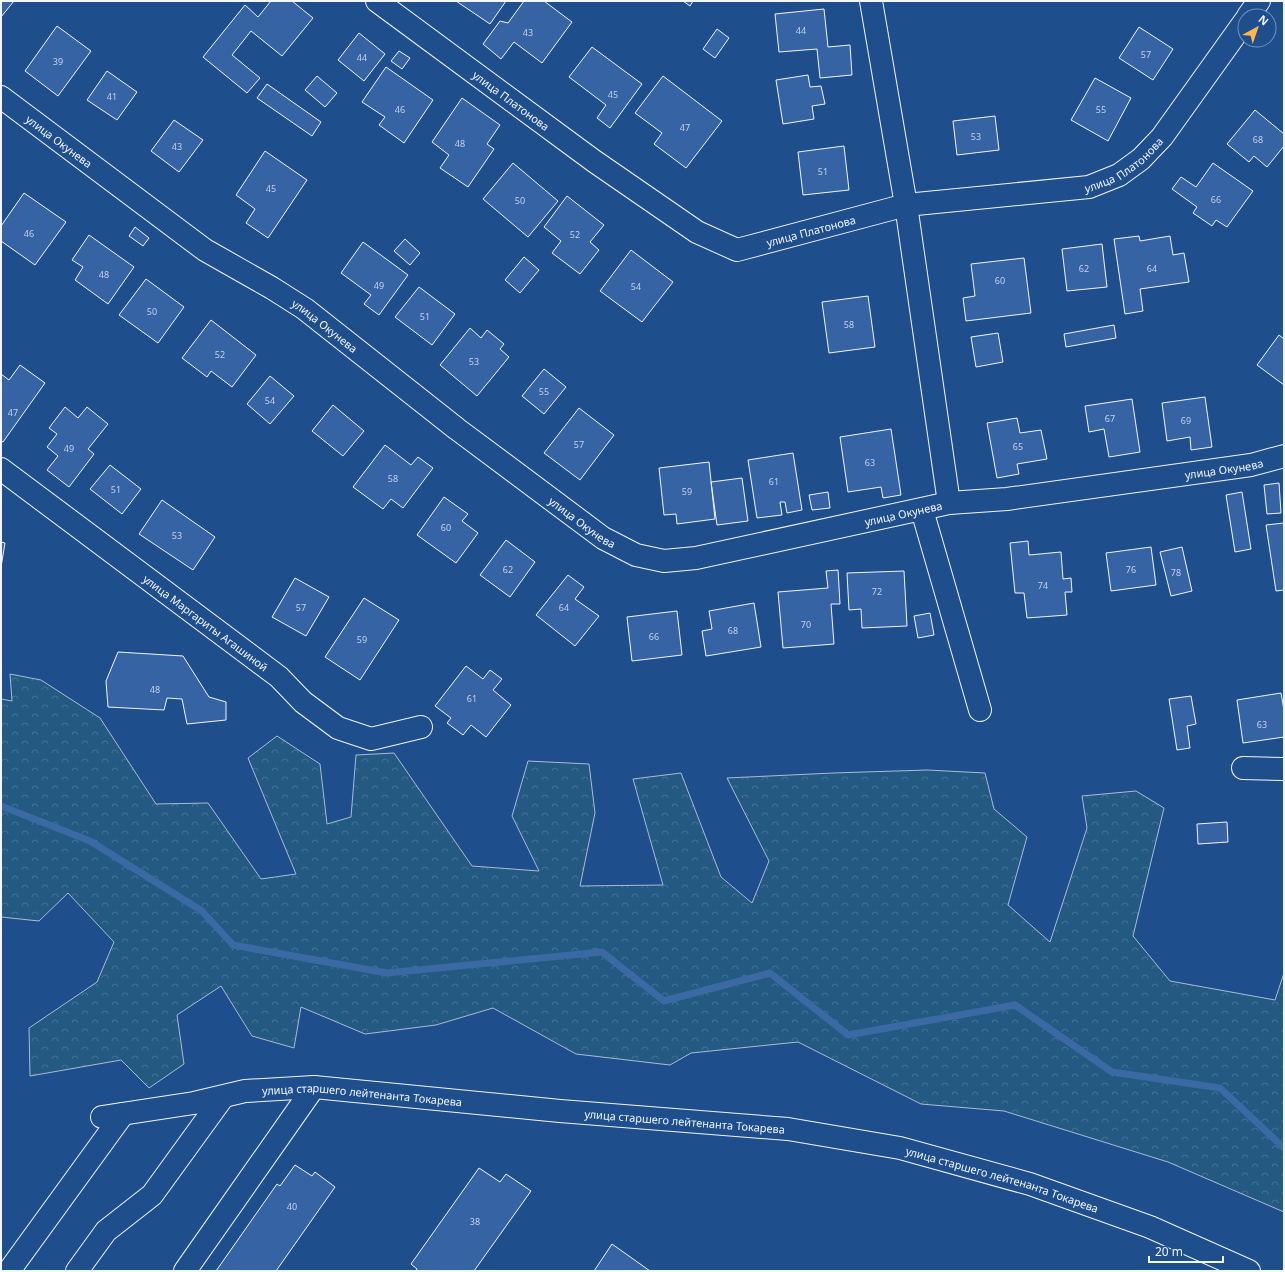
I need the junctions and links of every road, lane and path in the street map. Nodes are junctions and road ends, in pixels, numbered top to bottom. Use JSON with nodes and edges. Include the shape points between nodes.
{"nodes":[{"id":1,"x":377,"y":1,"type":"edge"},
{"id":2,"x":871,"y":1,"type":"edge"},
{"id":3,"x":1237,"y":31,"type":"edge"},
{"id":4,"x":1,"y":97,"type":"edge"},
{"id":5,"x":906,"y":205,"type":"junction"},
{"id":6,"x":1284,"y":456,"type":"edge"},
{"id":7,"x":1,"y":468,"type":"edge"},
{"id":8,"x":949,"y":503,"type":"junction"},
{"id":9,"x":922,"y":510,"type":"junction"},
{"id":10,"x":980,"y":710,"type":"dead end"},
{"id":11,"x":422,"y":727,"type":"dead end"},
{"id":12,"x":1243,"y":768,"type":"dead end"},
{"id":13,"x":1284,"y":769,"type":"edge"},
{"id":14,"x":314,"y":1088,"type":"junction"},
{"id":15,"x":223,"y":1097,"type":"junction"},
{"id":16,"x":123,"y":1114,"type":"junction"},
{"id":17,"x":102,"y":1117,"type":"dead end"},
{"id":18,"x":9,"y":1271,"type":"edge"},
{"id":19,"x":77,"y":1271,"type":"edge"},
{"id":20,"x":185,"y":1271,"type":"edge"},
{"id":21,"x":1249,"y":1271,"type":"edge"}],
"edges":[{"from":1,"to":5,"type":"street","name":"улица Платонова","via":[[697,232],[737,250]]},
{"from":2,"to":5,"type":"street"},
{"from":3,"to":5,"type":"street","name":"улица Платонова","via":[[1162,137],[1141,159],[1118,176],[1089,187]]},
{"from":4,"to":9,"type":"street","name":"улица Окунева","via":[[205,250],[305,309],[457,429],[603,538],[636,555],[664,561],[696,558]]},
{"from":5,"to":8,"type":"street"},
{"from":6,"to":8,"type":"street","name":"улица Окунева","via":[[1251,465],[1117,484],[1007,499]]},
{"from":7,"to":11,"type":"street","name":"улица Маргариты Агашиной","via":[[279,677],[303,702],[338,728],[371,740]]},
{"from":8,"to":9,"type":"street","name":"улица Окунева"},
{"from":9,"to":10,"type":"street"},
{"from":12,"to":13,"type":"street"},
{"from":14,"to":15,"type":"street","name":"улица старшего лейтенанта Токарева","via":[[245,1092]]},
{"from":14,"to":20,"type":"street"},
{"from":14,"to":21,"type":"street","name":"улица старшего лейтенанта Токарева","via":[[560,1111],[788,1128],[900,1148],[1030,1184],[1150,1227]]},
{"from":15,"to":16,"type":"street","name":"улица старшего лейтенанта Токарева"},
{"from":15,"to":19,"type":"street","via":[[152,1195],[106,1231]]},
{"from":16,"to":17,"type":"street","name":"улица старшего лейтенанта Токарева"},
{"from":16,"to":18,"type":"street"}]}
